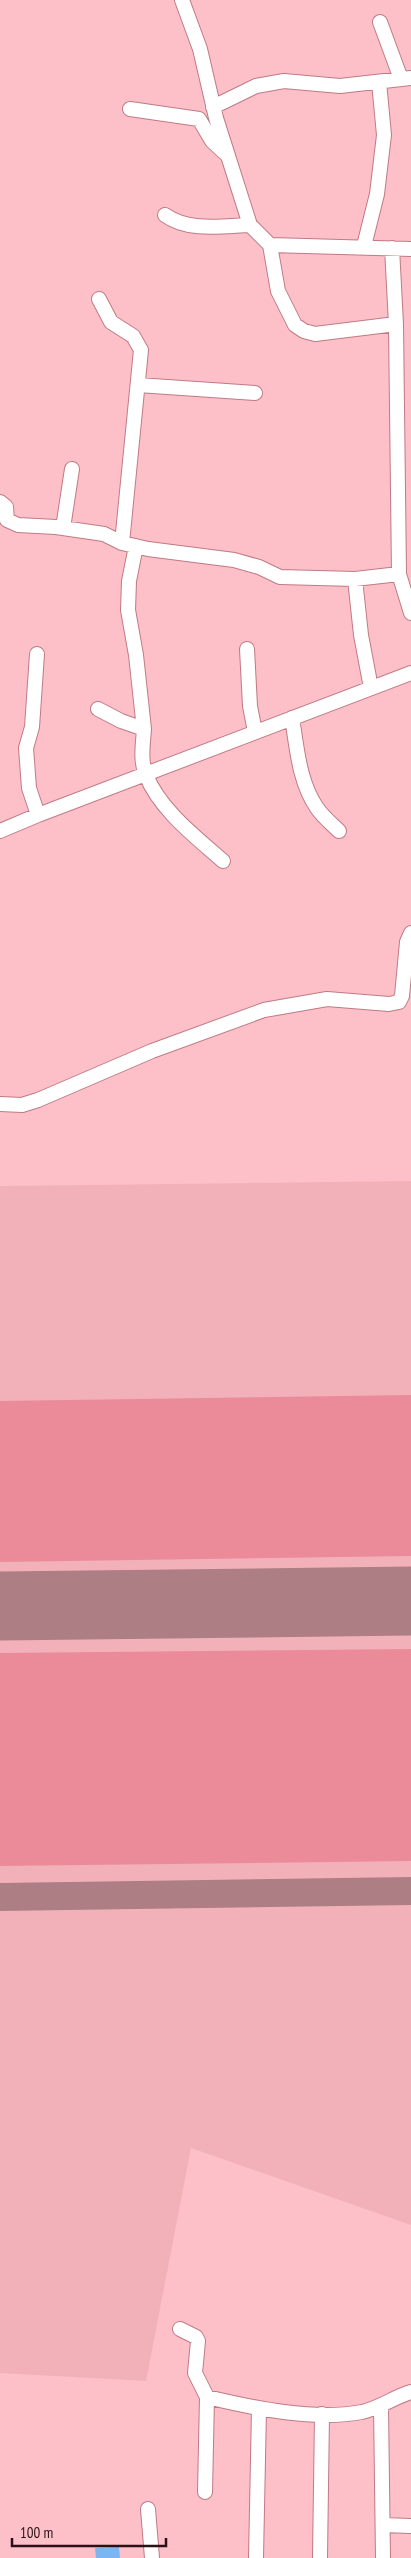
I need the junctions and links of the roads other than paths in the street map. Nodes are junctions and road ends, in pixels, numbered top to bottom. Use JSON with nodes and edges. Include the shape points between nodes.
{"nodes":[{"id":1,"x":182,"y":0,"type":"edge"},
{"id":2,"x":380,"y":22,"type":"dead end"},
{"id":3,"x":406,"y":78,"type":"edge"},
{"id":4,"x":379,"y":82,"type":"junction"},
{"id":5,"x":213,"y":107,"type":"junction"},
{"id":6,"x":130,"y":109,"type":"dead end"},
{"id":7,"x":227,"y":155,"type":"junction"},
{"id":8,"x":165,"y":215,"type":"dead end"},
{"id":9,"x":250,"y":225,"type":"junction"},
{"id":10,"x":270,"y":245,"type":"junction"},
{"id":11,"x":364,"y":246,"type":"junction"},
{"id":12,"x":392,"y":248,"type":"junction"},
{"id":13,"x":411,"y":249,"type":"edge"},
{"id":14,"x":99,"y":300,"type":"dead end"},
{"id":15,"x":396,"y":324,"type":"junction"},
{"id":16,"x":138,"y":385,"type":"junction"},
{"id":17,"x":255,"y":393,"type":"dead end"},
{"id":18,"x":72,"y":469,"type":"dead end"},
{"id":19,"x":0,"y":502,"type":"edge"},
{"id":20,"x":405,"y":514,"type":"edge"},
{"id":21,"x":63,"y":528,"type":"junction"},
{"id":22,"x":122,"y":542,"type":"junction"},
{"id":23,"x":136,"y":546,"type":"junction"},
{"id":24,"x":399,"y":574,"type":"junction"},
{"id":25,"x":355,"y":579,"type":"junction"},
{"id":26,"x":411,"y":613,"type":"edge"},
{"id":27,"x":246,"y":649,"type":"dead end"},
{"id":28,"x":36,"y":654,"type":"dead end"},
{"id":29,"x":411,"y":673,"type":"edge"},
{"id":30,"x":371,"y":688,"type":"junction"},
{"id":31,"x":98,"y":709,"type":"dead end"},
{"id":32,"x":292,"y":718,"type":"junction"},
{"id":33,"x":144,"y":729,"type":"junction"},
{"id":34,"x":255,"y":732,"type":"junction"},
{"id":35,"x":145,"y":775,"type":"junction"},
{"id":36,"x":38,"y":815,"type":"junction"},
{"id":37,"x":339,"y":831,"type":"dead end"},
{"id":38,"x":0,"y":832,"type":"edge"},
{"id":39,"x":223,"y":860,"type":"dead end"},
{"id":40,"x":411,"y":932,"type":"edge"},
{"id":41,"x":0,"y":1104,"type":"edge"},
{"id":42,"x":180,"y":2329,"type":"dead end"},
{"id":43,"x":411,"y":2392,"type":"edge"},
{"id":44,"x":207,"y":2397,"type":"junction"},
{"id":45,"x":381,"y":2406,"type":"junction"},
{"id":46,"x":259,"y":2409,"type":"junction"},
{"id":47,"x":322,"y":2414,"type":"junction"},
{"id":48,"x":205,"y":2492,"type":"dead end"},
{"id":49,"x":148,"y":2509,"type":"dead end"},
{"id":50,"x":383,"y":2525,"type":"junction"},
{"id":51,"x":411,"y":2526,"type":"edge"},
{"id":52,"x":152,"y":2558,"type":"edge"},
{"id":53,"x":256,"y":2558,"type":"edge"},
{"id":54,"x":320,"y":2558,"type":"edge"},
{"id":55,"x":383,"y":2558,"type":"edge"}],
"edges":[{"from":1,"to":5,"type":"street","via":[[200,49]]},
{"from":2,"to":3,"type":"street"},
{"from":3,"to":4,"type":"street"},
{"from":4,"to":5,"type":"street","via":[[340,86],[284,81],[256,86]]},
{"from":4,"to":11,"type":"street","via":[[384,135],[377,194]]},
{"from":5,"to":7,"type":"street"},
{"from":6,"to":7,"type":"street","via":[[199,118],[212,141]]},
{"from":7,"to":9,"type":"street"},
{"from":8,"to":9,"type":"street","via":[[173,221],[197,226]]},
{"from":9,"to":10,"type":"street"},
{"from":10,"to":11,"type":"street"},
{"from":10,"to":15,"type":"street","via":[[278,291],[295,325],[304,331],[316,334]]},
{"from":11,"to":12,"type":"street"},
{"from":12,"to":13,"type":"street"},
{"from":12,"to":15,"type":"street"},
{"from":14,"to":16,"type":"street","via":[[111,322],[133,336],[141,350]]},
{"from":15,"to":20,"type":"street"},
{"from":16,"to":17,"type":"street"},
{"from":16,"to":22,"type":"street"},
{"from":18,"to":21,"type":"street"},
{"from":19,"to":21,"type":"street","via":[[6,507],[7,520],[12,524]]},
{"from":20,"to":24,"type":"street"},
{"from":21,"to":22,"type":"street","via":[[104,534]]},
{"from":22,"to":23,"type":"street"},
{"from":23,"to":25,"type":"street","via":[[234,560],[280,576]]},
{"from":23,"to":33,"type":"street","via":[[128,581],[128,610]]},
{"from":24,"to":25,"type":"street"},
{"from":24,"to":26,"type":"street"},
{"from":25,"to":30,"type":"street"},
{"from":27,"to":34,"type":"street"},
{"from":28,"to":36,"type":"street","via":[[32,727],[26,757],[29,788]]},
{"from":29,"to":30,"type":"street"},
{"from":30,"to":32,"type":"street"},
{"from":31,"to":33,"type":"street"},
{"from":32,"to":34,"type":"street"},
{"from":32,"to":37,"type":"street","via":[[307,789],[317,808]]},
{"from":33,"to":35,"type":"street","via":[[142,758]]},
{"from":34,"to":35,"type":"street"},
{"from":35,"to":36,"type":"street"},
{"from":35,"to":39,"type":"street","via":[[167,808]]},
{"from":36,"to":38,"type":"street"},
{"from":40,"to":41,"type":"street","via":[[399,1002],[327,999],[264,1010],[152,1050],[38,1100],[22,1105]]},
{"from":42,"to":44,"type":"street","via":[[198,2341],[195,2374]]},
{"from":43,"to":45,"type":"street"},
{"from":44,"to":46,"type":"street"},
{"from":44,"to":48,"type":"street"},
{"from":45,"to":47,"type":"street","via":[[360,2412]]},
{"from":45,"to":50,"type":"street"},
{"from":46,"to":47,"type":"street"},
{"from":46,"to":53,"type":"street"},
{"from":47,"to":54,"type":"street"},
{"from":49,"to":52,"type":"street"},
{"from":50,"to":51,"type":"street"},
{"from":50,"to":55,"type":"street"}]}
